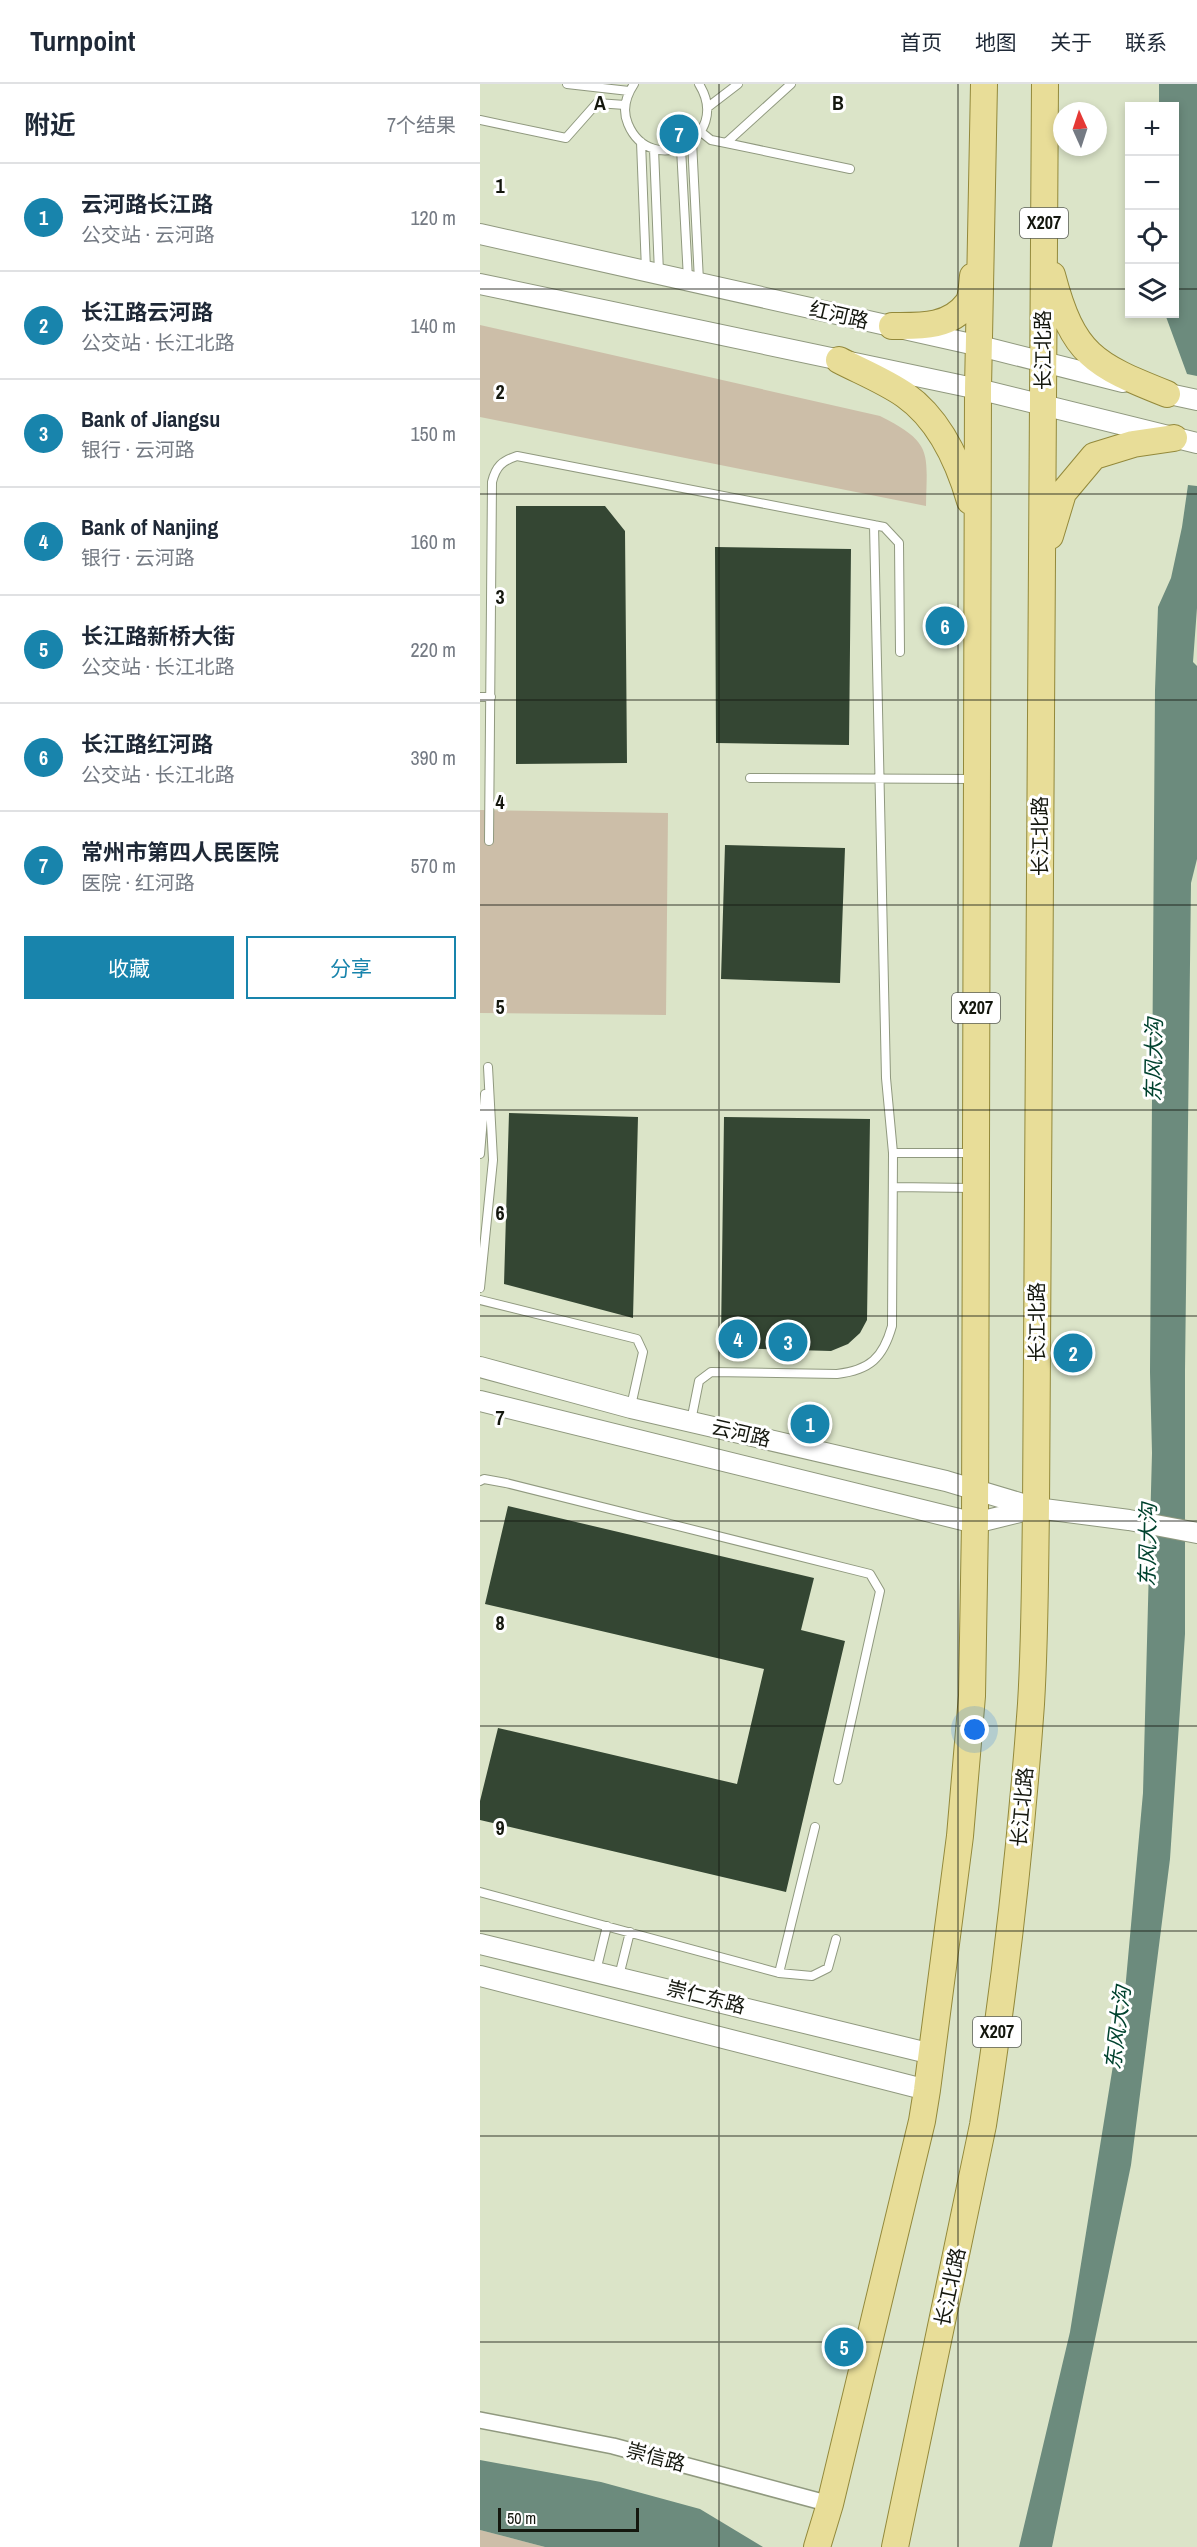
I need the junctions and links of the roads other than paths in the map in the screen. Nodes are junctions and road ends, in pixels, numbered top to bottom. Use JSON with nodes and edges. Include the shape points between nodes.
{"nodes":[{"id":1,"x":567,"y":84,"type":"edge"},
{"id":2,"x":699,"y":84,"type":"edge"},
{"id":3,"x":738,"y":84,"type":"edge"},
{"id":4,"x":791,"y":84,"type":"edge"},
{"id":5,"x":984,"y":84,"type":"edge"},
{"id":6,"x":1045,"y":84,"type":"edge"},
{"id":7,"x":632,"y":88,"type":"edge"},
{"id":8,"x":625,"y":105,"type":"junction"},
{"id":9,"x":708,"y":107,"type":"junction"},
{"id":10,"x":480,"y":120,"type":"edge"},
{"id":11,"x":701,"y":132,"type":"junction"},
{"id":12,"x":692,"y":141,"type":"junction"},
{"id":13,"x":642,"y":142,"type":"junction"},
{"id":14,"x":726,"y":143,"type":"junction"},
{"id":15,"x":681,"y":148,"type":"junction"},
{"id":16,"x":654,"y":149,"type":"junction"},
{"id":17,"x":850,"y":170,"type":"dead end"},
{"id":18,"x":982,"y":229,"type":"junction"},
{"id":19,"x":480,"y":234,"type":"edge"},
{"id":20,"x":1044,"y":242,"type":"junction"},
{"id":21,"x":652,"y":273,"type":"junction"},
{"id":22,"x":694,"y":282,"type":"junction"},
{"id":23,"x":480,"y":284,"type":"edge"},
{"id":24,"x":892,"y":326,"type":"junction"},
{"id":25,"x":980,"y":346,"type":"junction"},
{"id":26,"x":839,"y":360,"type":"junction"},
{"id":27,"x":1043,"y":361,"type":"junction"},
{"id":28,"x":978,"y":389,"type":"junction"},
{"id":29,"x":1167,"y":394,"type":"junction"},
{"id":30,"x":1197,"y":400,"type":"edge"},
{"id":31,"x":1042,"y":406,"type":"junction"},
{"id":32,"x":1186,"y":441,"type":"edge"},
{"id":33,"x":874,"y":525,"type":"junction"},
{"id":34,"x":978,"y":527,"type":"junction"},
{"id":35,"x":1042,"y":565,"type":"junction"},
{"id":36,"x":900,"y":652,"type":"dead end"},
{"id":37,"x":480,"y":697,"type":"edge"},
{"id":38,"x":491,"y":697,"type":"junction"},
{"id":39,"x":491,"y":718,"type":"junction"},
{"id":40,"x":480,"y":719,"type":"edge"},
{"id":41,"x":750,"y":778,"type":"dead end"},
{"id":42,"x":880,"y":779,"type":"junction"},
{"id":43,"x":977,"y":779,"type":"junction"},
{"id":44,"x":489,"y":840,"type":"dead end"},
{"id":45,"x":484,"y":1067,"type":"edge"},
{"id":46,"x":893,"y":1153,"type":"junction"},
{"id":47,"x":976,"y":1153,"type":"junction"},
{"id":48,"x":480,"y":1154,"type":"edge"},
{"id":49,"x":892,"y":1187,"type":"junction"},
{"id":50,"x":976,"y":1188,"type":"junction"},
{"id":51,"x":480,"y":1288,"type":"edge"},
{"id":52,"x":480,"y":1300,"type":"edge"},
{"id":53,"x":480,"y":1367,"type":"edge"},
{"id":54,"x":480,"y":1401,"type":"edge"},
{"id":55,"x":630,"y":1407,"type":"junction"},
{"id":56,"x":691,"y":1422,"type":"junction"},
{"id":57,"x":480,"y":1481,"type":"edge"},
{"id":58,"x":975,"y":1490,"type":"junction"},
{"id":59,"x":1036,"y":1508,"type":"junction"},
{"id":60,"x":975,"y":1523,"type":"junction"},
{"id":61,"x":1197,"y":1533,"type":"edge"},
{"id":62,"x":838,"y":1780,"type":"dead end"},
{"id":63,"x":815,"y":1827,"type":"dead end"},
{"id":64,"x":480,"y":1892,"type":"edge"},
{"id":65,"x":607,"y":1926,"type":"junction"},
{"id":66,"x":630,"y":1932,"type":"junction"},
{"id":67,"x":836,"y":1939,"type":"dead end"},
{"id":68,"x":480,"y":1944,"type":"edge"},
{"id":69,"x":596,"y":1971,"type":"junction"},
{"id":70,"x":779,"y":1973,"type":"junction"},
{"id":71,"x":480,"y":1976,"type":"edge"},
{"id":72,"x":619,"y":1976,"type":"junction"},
{"id":73,"x":932,"y":2054,"type":"junction"},
{"id":74,"x":927,"y":2091,"type":"junction"},
{"id":75,"x":480,"y":2420,"type":"edge"},
{"id":76,"x":827,"y":2512,"type":"junction"},
{"id":77,"x":817,"y":2547,"type":"edge"},
{"id":78,"x":895,"y":2547,"type":"edge"}],
"edges":[{"from":1,"to":7,"type":"lane"},
{"from":2,"to":9,"type":"lane"},
{"from":3,"to":9,"type":"lane"},
{"from":4,"to":14,"type":"lane"},
{"from":5,"to":18,"type":"main road","number":"X207"},
{"from":6,"to":20,"type":"main road","name":"长江北路","number":"X207"},
{"from":7,"to":8,"type":"lane"},
{"from":8,"to":10,"type":"lane","via":[[597,103],[566,138]]},
{"from":8,"to":13,"type":"lane","via":[[626,119]]},
{"from":9,"to":11,"type":"lane"},
{"from":11,"to":12,"type":"lane"},
{"from":11,"to":14,"type":"lane","via":[[711,140]]},
{"from":12,"to":15,"type":"lane"},
{"from":12,"to":22,"type":"lane"},
{"from":13,"to":16,"type":"lane"},
{"from":13,"to":21,"type":"lane"},
{"from":14,"to":17,"type":"lane"},
{"from":15,"to":16,"type":"lane"},
{"from":15,"to":22,"type":"lane"},
{"from":16,"to":21,"type":"lane"},
{"from":18,"to":24,"type":"main road","via":[[969,303],[948,321],[928,326]]},
{"from":18,"to":25,"type":"main road","number":"X207"},
{"from":19,"to":21,"type":"street","name":"红河路"},
{"from":20,"to":27,"type":"main road","name":"长江北路","number":"X207"},
{"from":20,"to":29,"type":"main road","via":[[1061,309],[1082,349],[1117,374]]},
{"from":21,"to":22,"type":"street","name":"红河路"},
{"from":22,"to":24,"type":"street","name":"红河路"},
{"from":23,"to":26,"type":"street"},
{"from":24,"to":25,"type":"street","name":"红河路"},
{"from":25,"to":27,"type":"street","name":"红河路"},
{"from":25,"to":28,"type":"main road","number":"X207"},
{"from":26,"to":28,"type":"street"},
{"from":26,"to":34,"type":"main road","via":[[906,395],[942,434],[961,470]]},
{"from":27,"to":29,"type":"street","name":"红河路"},
{"from":27,"to":31,"type":"main road","name":"长江北路","number":"X207"},
{"from":28,"to":31,"type":"street"},
{"from":28,"to":34,"type":"main road","number":"X207"},
{"from":29,"to":30,"type":"street","name":"红河路"},
{"from":31,"to":32,"type":"street"},
{"from":31,"to":35,"type":"main road","name":"长江北路","number":"X207"},
{"from":32,"to":35,"type":"main road","via":[[1133,444],[1094,456],[1063,493]]},
{"from":33,"to":36,"type":"lane","via":[[884,527],[899,543]]},
{"from":33,"to":38,"type":"lane","via":[[517,456],[503,461],[495,469],[492,482]]},
{"from":33,"to":42,"type":"lane"},
{"from":34,"to":43,"type":"main road","number":"X207"},
{"from":35,"to":59,"type":"main road","name":"长江北路","number":"X207"},
{"from":37,"to":38,"type":"lane"},
{"from":38,"to":39,"type":"lane"},
{"from":39,"to":40,"type":"lane"},
{"from":39,"to":44,"type":"lane"},
{"from":41,"to":42,"type":"lane"},
{"from":42,"to":43,"type":"lane"},
{"from":42,"to":46,"type":"lane","via":[[886,1078]]},
{"from":43,"to":47,"type":"main road","number":"X207"},
{"from":45,"to":48,"type":"lane"},
{"from":45,"to":51,"type":"lane","via":[[493,1160]]},
{"from":46,"to":47,"type":"lane"},
{"from":46,"to":49,"type":"lane"},
{"from":47,"to":50,"type":"main road","number":"X207"},
{"from":49,"to":50,"type":"lane"},
{"from":49,"to":56,"type":"lane","via":[[892,1326],[886,1348],[872,1363],[855,1372],[711,1372],[699,1381]]},
{"from":50,"to":58,"type":"main road","number":"X207"},
{"from":52,"to":55,"type":"lane","via":[[637,1339],[643,1352]]},
{"from":53,"to":55,"type":"street","name":"云河路"},
{"from":54,"to":60,"type":"street","name":"云河路"},
{"from":55,"to":56,"type":"street","name":"云河路"},
{"from":56,"to":58,"type":"street","name":"云河路"},
{"from":57,"to":62,"type":"lane","via":[[517,1485],[870,1574],[880,1591]]},
{"from":58,"to":59,"type":"street","name":"云河路"},
{"from":58,"to":60,"type":"main road","number":"X207"},
{"from":59,"to":60,"type":"street","name":"云河路"},
{"from":59,"to":61,"type":"street","name":"云河路"},
{"from":59,"to":78,"type":"main road","name":"长江北路","number":"X207","via":[[1031,1702],[993,2063]]},
{"from":60,"to":73,"type":"main road","number":"X207","via":[[972,1696],[960,1836]]},
{"from":63,"to":70,"type":"lane"},
{"from":64,"to":65,"type":"lane"},
{"from":65,"to":66,"type":"lane"},
{"from":65,"to":69,"type":"lane"},
{"from":66,"to":70,"type":"lane"},
{"from":66,"to":72,"type":"lane"},
{"from":67,"to":70,"type":"lane","via":[[828,1968],[812,1976]]},
{"from":68,"to":69,"type":"street","name":"崇仁东路"},
{"from":69,"to":72,"type":"street","name":"崇仁东路"},
{"from":71,"to":74,"type":"street","name":"崇仁东路"},
{"from":72,"to":73,"type":"street","name":"崇仁东路"},
{"from":73,"to":74,"type":"main road","number":"X207"},
{"from":74,"to":76,"type":"main road","number":"X207"},
{"from":75,"to":76,"type":"street","name":"崇信路","via":[[613,2446]]},
{"from":76,"to":77,"type":"main road"}]}
